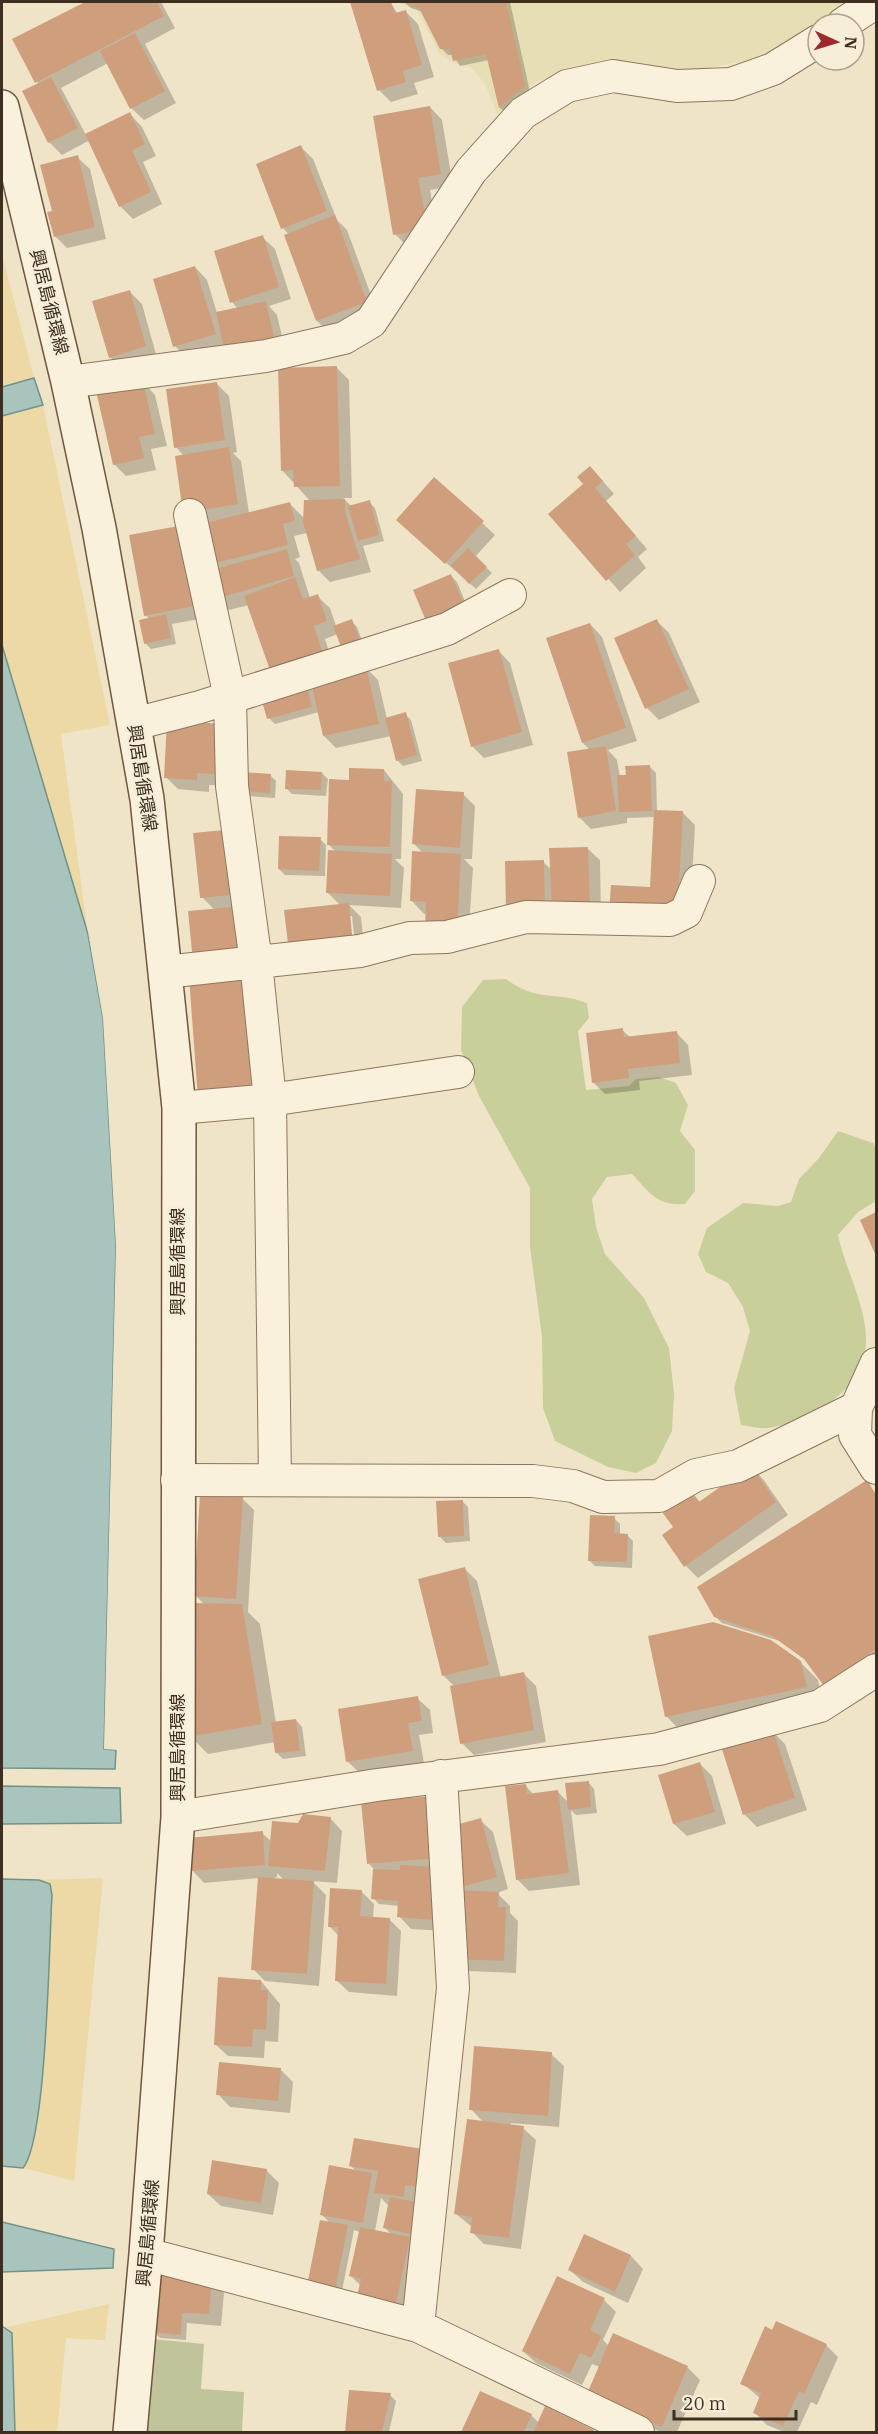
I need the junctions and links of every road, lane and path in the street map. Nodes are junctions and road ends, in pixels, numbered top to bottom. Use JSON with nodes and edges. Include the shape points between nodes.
{"nodes":[{"id":1,"x":876,"y":2,"type":"edge"},
{"id":2,"x":861,"y":12,"type":"edge"},
{"id":3,"x":806,"y":48,"type":"edge"},
{"id":4,"x":2,"y":107,"type":"edge"},
{"id":5,"x":68,"y":382,"type":"junction"},
{"id":6,"x":190,"y":515,"type":"dead end"},
{"id":7,"x":510,"y":595,"type":"dead end"},
{"id":8,"x":230,"y":697,"type":"junction"},
{"id":9,"x":134,"y":724,"type":"junction"},
{"id":10,"x":699,"y":881,"type":"dead end"},
{"id":11,"x":256,"y":962,"type":"junction"},
{"id":12,"x":165,"y":972,"type":"junction"},
{"id":13,"x":458,"y":1072,"type":"dead end"},
{"id":14,"x":270,"y":1100,"type":"junction"},
{"id":15,"x":179,"y":1108,"type":"junction"},
{"id":16,"x":876,"y":1364,"type":"edge"},
{"id":17,"x":856,"y":1408,"type":"junction"},
{"id":18,"x":876,"y":1468,"type":"edge"},
{"id":19,"x":177,"y":1480,"type":"junction"},
{"id":20,"x":275,"y":1480,"type":"junction"},
{"id":21,"x":876,"y":1670,"type":"edge"},
{"id":22,"x":441,"y":1776,"type":"junction"},
{"id":23,"x":178,"y":1817,"type":"junction"},
{"id":24,"x":146,"y":2254,"type":"junction"},
{"id":25,"x":418,"y":2326,"type":"junction"},
{"id":26,"x":130,"y":2433,"type":"edge"},
{"id":27,"x":638,"y":2433,"type":"edge"}],
"edges":[{"from":1,"to":2,"type":"street"},
{"from":3,"to":5,"type":"street","via":[[773,69],[731,84],[677,86],[613,76],[567,86],[523,113],[471,171],[370,322],[344,338],[266,356]]},
{"from":4,"to":5,"type":"main road","name":"興居島循環線"},
{"from":5,"to":9,"type":"main road","name":"興居島循環線"},
{"from":6,"to":8,"type":"street"},
{"from":7,"to":8,"type":"street","via":[[447,630]]},
{"from":8,"to":9,"type":"street"},
{"from":8,"to":11,"type":"street","via":[[232,786]]},
{"from":9,"to":12,"type":"main road","name":"興居島循環線","via":[[147,799]]},
{"from":10,"to":11,"type":"street","via":[[686,912],[670,920],[526,917],[447,937],[410,938],[360,951]]},
{"from":11,"to":12,"type":"street"},
{"from":11,"to":14,"type":"street"},
{"from":12,"to":15,"type":"main road","name":"興居島循環線"},
{"from":13,"to":14,"type":"street"},
{"from":14,"to":15,"type":"street"},
{"from":14,"to":20,"type":"street"},
{"from":15,"to":19,"type":"main road","name":"興居島循環線"},
{"from":16,"to":17,"type":"street"},
{"from":17,"to":18,"type":"street","via":[[855,1436]]},
{"from":17,"to":20,"type":"street","via":[[738,1466],[696,1475],[659,1496],[603,1497],[573,1486],[533,1481]]},
{"from":19,"to":20,"type":"street"},
{"from":19,"to":23,"type":"main road","name":"興居島循環線"},
{"from":21,"to":22,"type":"street","via":[[820,1706],[659,1749]]},
{"from":22,"to":23,"type":"street"},
{"from":22,"to":25,"type":"street","via":[[453,1988]]},
{"from":23,"to":24,"type":"main road","name":"興居島循環線"},
{"from":24,"to":25,"type":"street"},
{"from":24,"to":26,"type":"main road","name":"興居島循環線"},
{"from":25,"to":27,"type":"street"}]}
